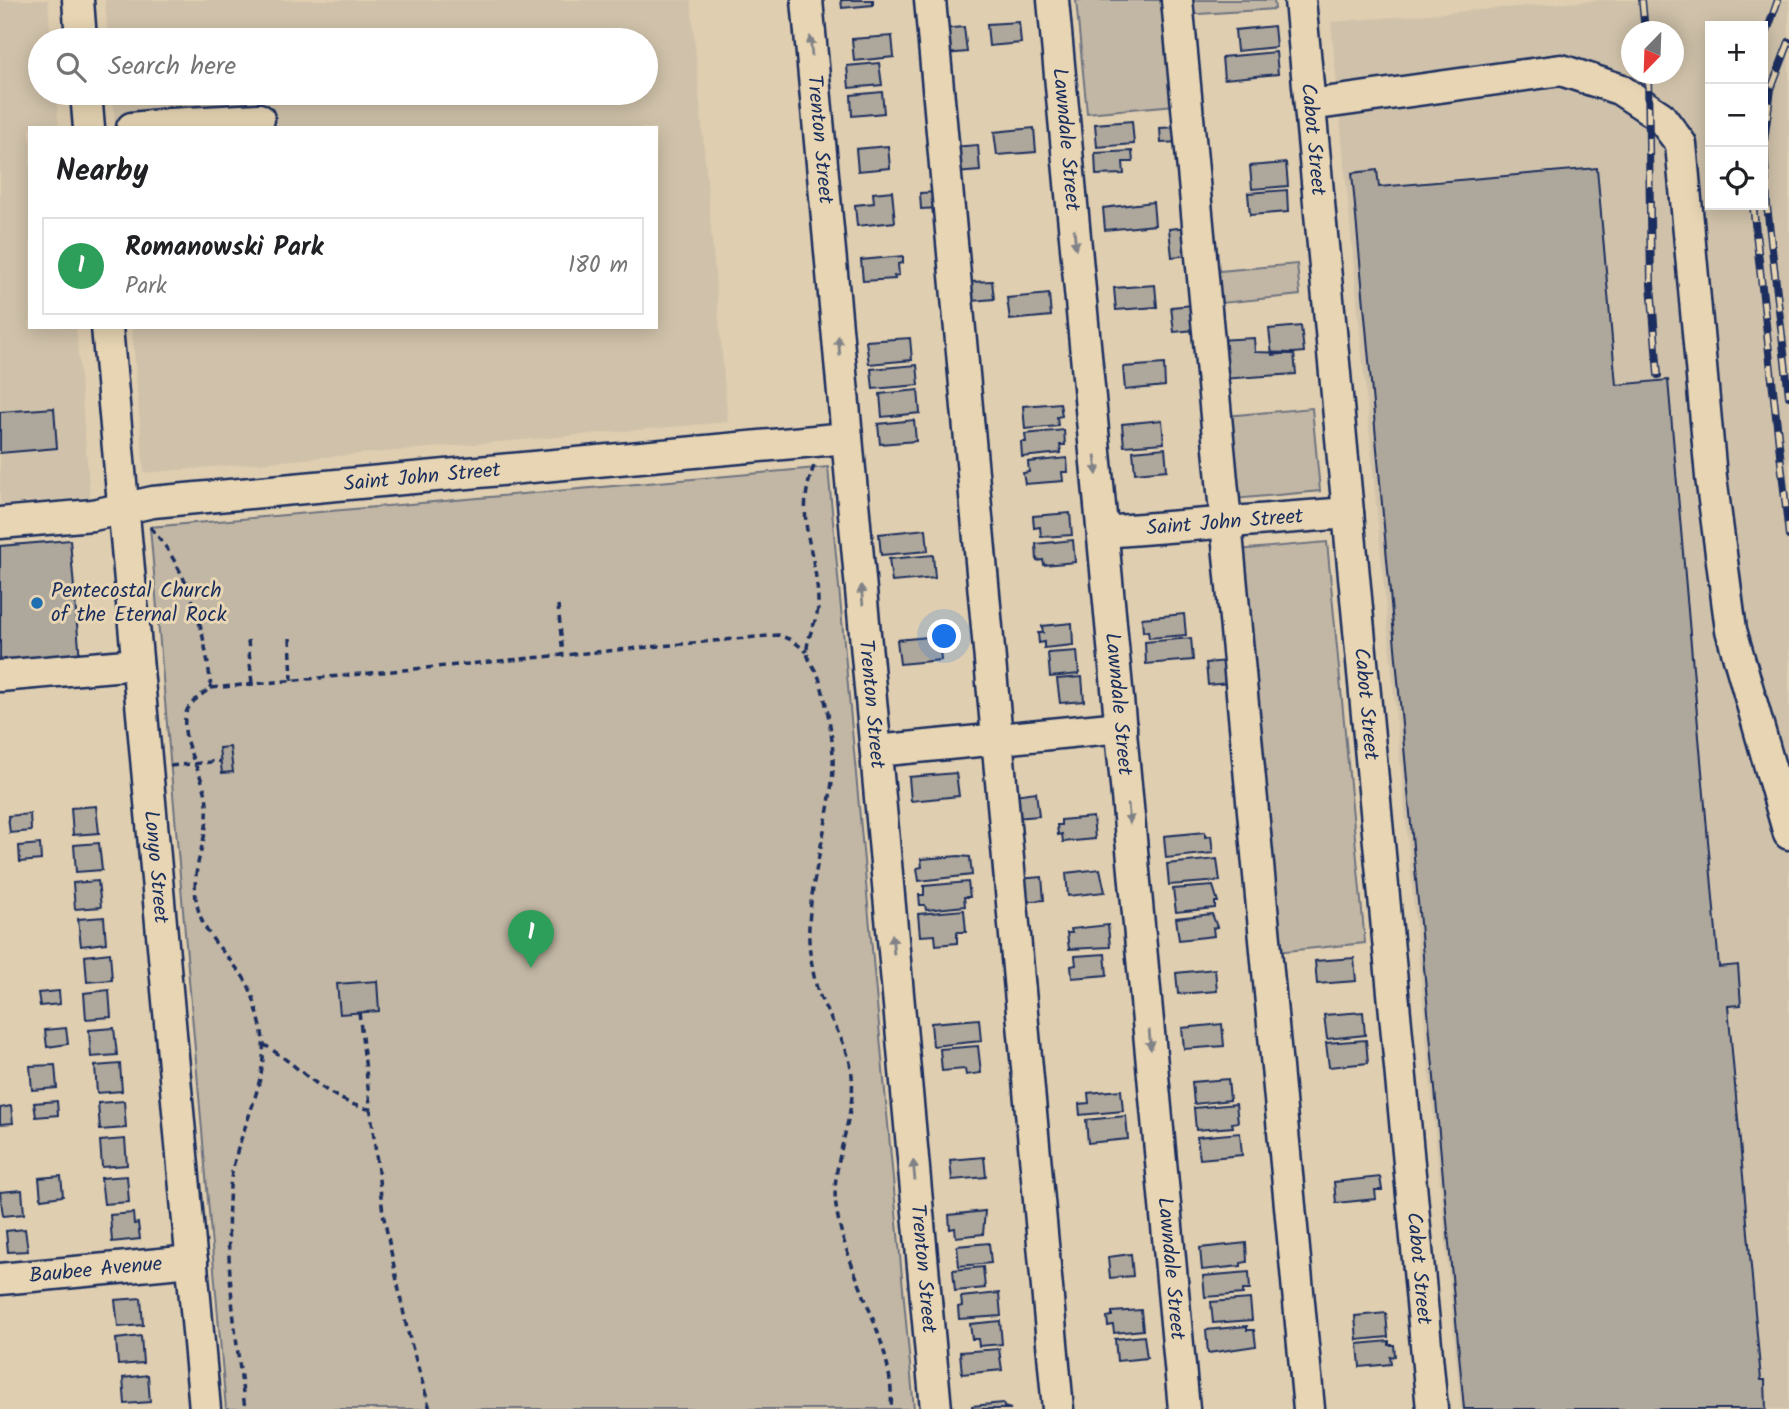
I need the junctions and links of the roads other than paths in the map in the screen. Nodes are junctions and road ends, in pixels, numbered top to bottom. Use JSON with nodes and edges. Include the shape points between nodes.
{"nodes":[{"id":1,"x":78,"y":0,"type":"edge"},
{"id":2,"x":807,"y":0,"type":"edge"},
{"id":3,"x":930,"y":0,"type":"edge"},
{"id":4,"x":1053,"y":0,"type":"edge"},
{"id":5,"x":1177,"y":0,"type":"edge"},
{"id":6,"x":1300,"y":0,"type":"edge"},
{"id":7,"x":80,"y":28,"type":"edge"},
{"id":8,"x":87,"y":105,"type":"edge"},
{"id":9,"x":1310,"y":105,"type":"junction"},
{"id":10,"x":259,"y":119,"type":"dead end"},
{"id":11,"x":89,"y":126,"type":"edge"},
{"id":12,"x":171,"y":126,"type":"edge"},
{"id":13,"x":107,"y":329,"type":"edge"},
{"id":14,"x":847,"y":438,"type":"junction"},
{"id":15,"x":123,"y":509,"type":"junction"},
{"id":16,"x":1348,"y":513,"type":"junction"},
{"id":17,"x":0,"y":523,"type":"edge"},
{"id":18,"x":1224,"y":523,"type":"junction"},
{"id":19,"x":1103,"y":533,"type":"junction"},
{"id":20,"x":137,"y":664,"type":"junction"},
{"id":21,"x":0,"y":676,"type":"edge"},
{"id":22,"x":1121,"y":727,"type":"junction"},
{"id":23,"x":998,"y":739,"type":"junction"},
{"id":24,"x":876,"y":751,"type":"junction"},
{"id":25,"x":1789,"y":834,"type":"edge"},
{"id":26,"x":191,"y":1261,"type":"junction"},
{"id":27,"x":0,"y":1279,"type":"edge"},
{"id":28,"x":205,"y":1409,"type":"edge"},
{"id":29,"x":936,"y":1409,"type":"edge"},
{"id":30,"x":1058,"y":1409,"type":"edge"},
{"id":31,"x":1184,"y":1409,"type":"edge"},
{"id":32,"x":1309,"y":1409,"type":"edge"},
{"id":33,"x":1433,"y":1409,"type":"edge"}],
"edges":[{"from":1,"to":7,"type":"street"},
{"from":14,"to":2,"type":"street","name":"Trenton Street","one_way":true},
{"from":3,"to":23,"type":"street"},
{"from":4,"to":19,"type":"street","name":"Lawndale Street","one_way":true},
{"from":5,"to":18,"type":"street"},
{"from":6,"to":9,"type":"street","name":"Cabot Street"},
{"from":8,"to":11,"type":"street"},
{"from":9,"to":16,"type":"street","name":"Cabot Street"},
{"from":9,"to":25,"type":"street","via":[[1561,70],[1619,89],[1672,129],[1681,144],[1711,477],[1731,630]]},
{"from":10,"to":12,"type":"street"},
{"from":13,"to":15,"type":"street","name":"Lonyo Street"},
{"from":14,"to":15,"type":"street","name":"Saint John Street","via":[[153,502]]},
{"from":24,"to":14,"type":"street","name":"Trenton Street","one_way":true},
{"from":15,"to":17,"type":"street","name":"Saint John Street"},
{"from":15,"to":20,"type":"street","name":"Lonyo Street"},
{"from":16,"to":18,"type":"street","name":"Saint John Street"},
{"from":16,"to":33,"type":"street","name":"Cabot Street"},
{"from":18,"to":19,"type":"street","name":"Saint John Street"},
{"from":18,"to":32,"type":"street"},
{"from":19,"to":22,"type":"street","name":"Lawndale Street"},
{"from":20,"to":21,"type":"street"},
{"from":20,"to":26,"type":"street","name":"Lonyo Street"},
{"from":22,"to":23,"type":"street"},
{"from":22,"to":31,"type":"street","name":"Lawndale Street","one_way":true},
{"from":23,"to":24,"type":"street"},
{"from":23,"to":30,"type":"street"},
{"from":29,"to":24,"type":"street","name":"Trenton Street","one_way":true},
{"from":26,"to":27,"type":"street","name":"Baubee Avenue"},
{"from":26,"to":28,"type":"street","name":"Lonyo Street"}]}
